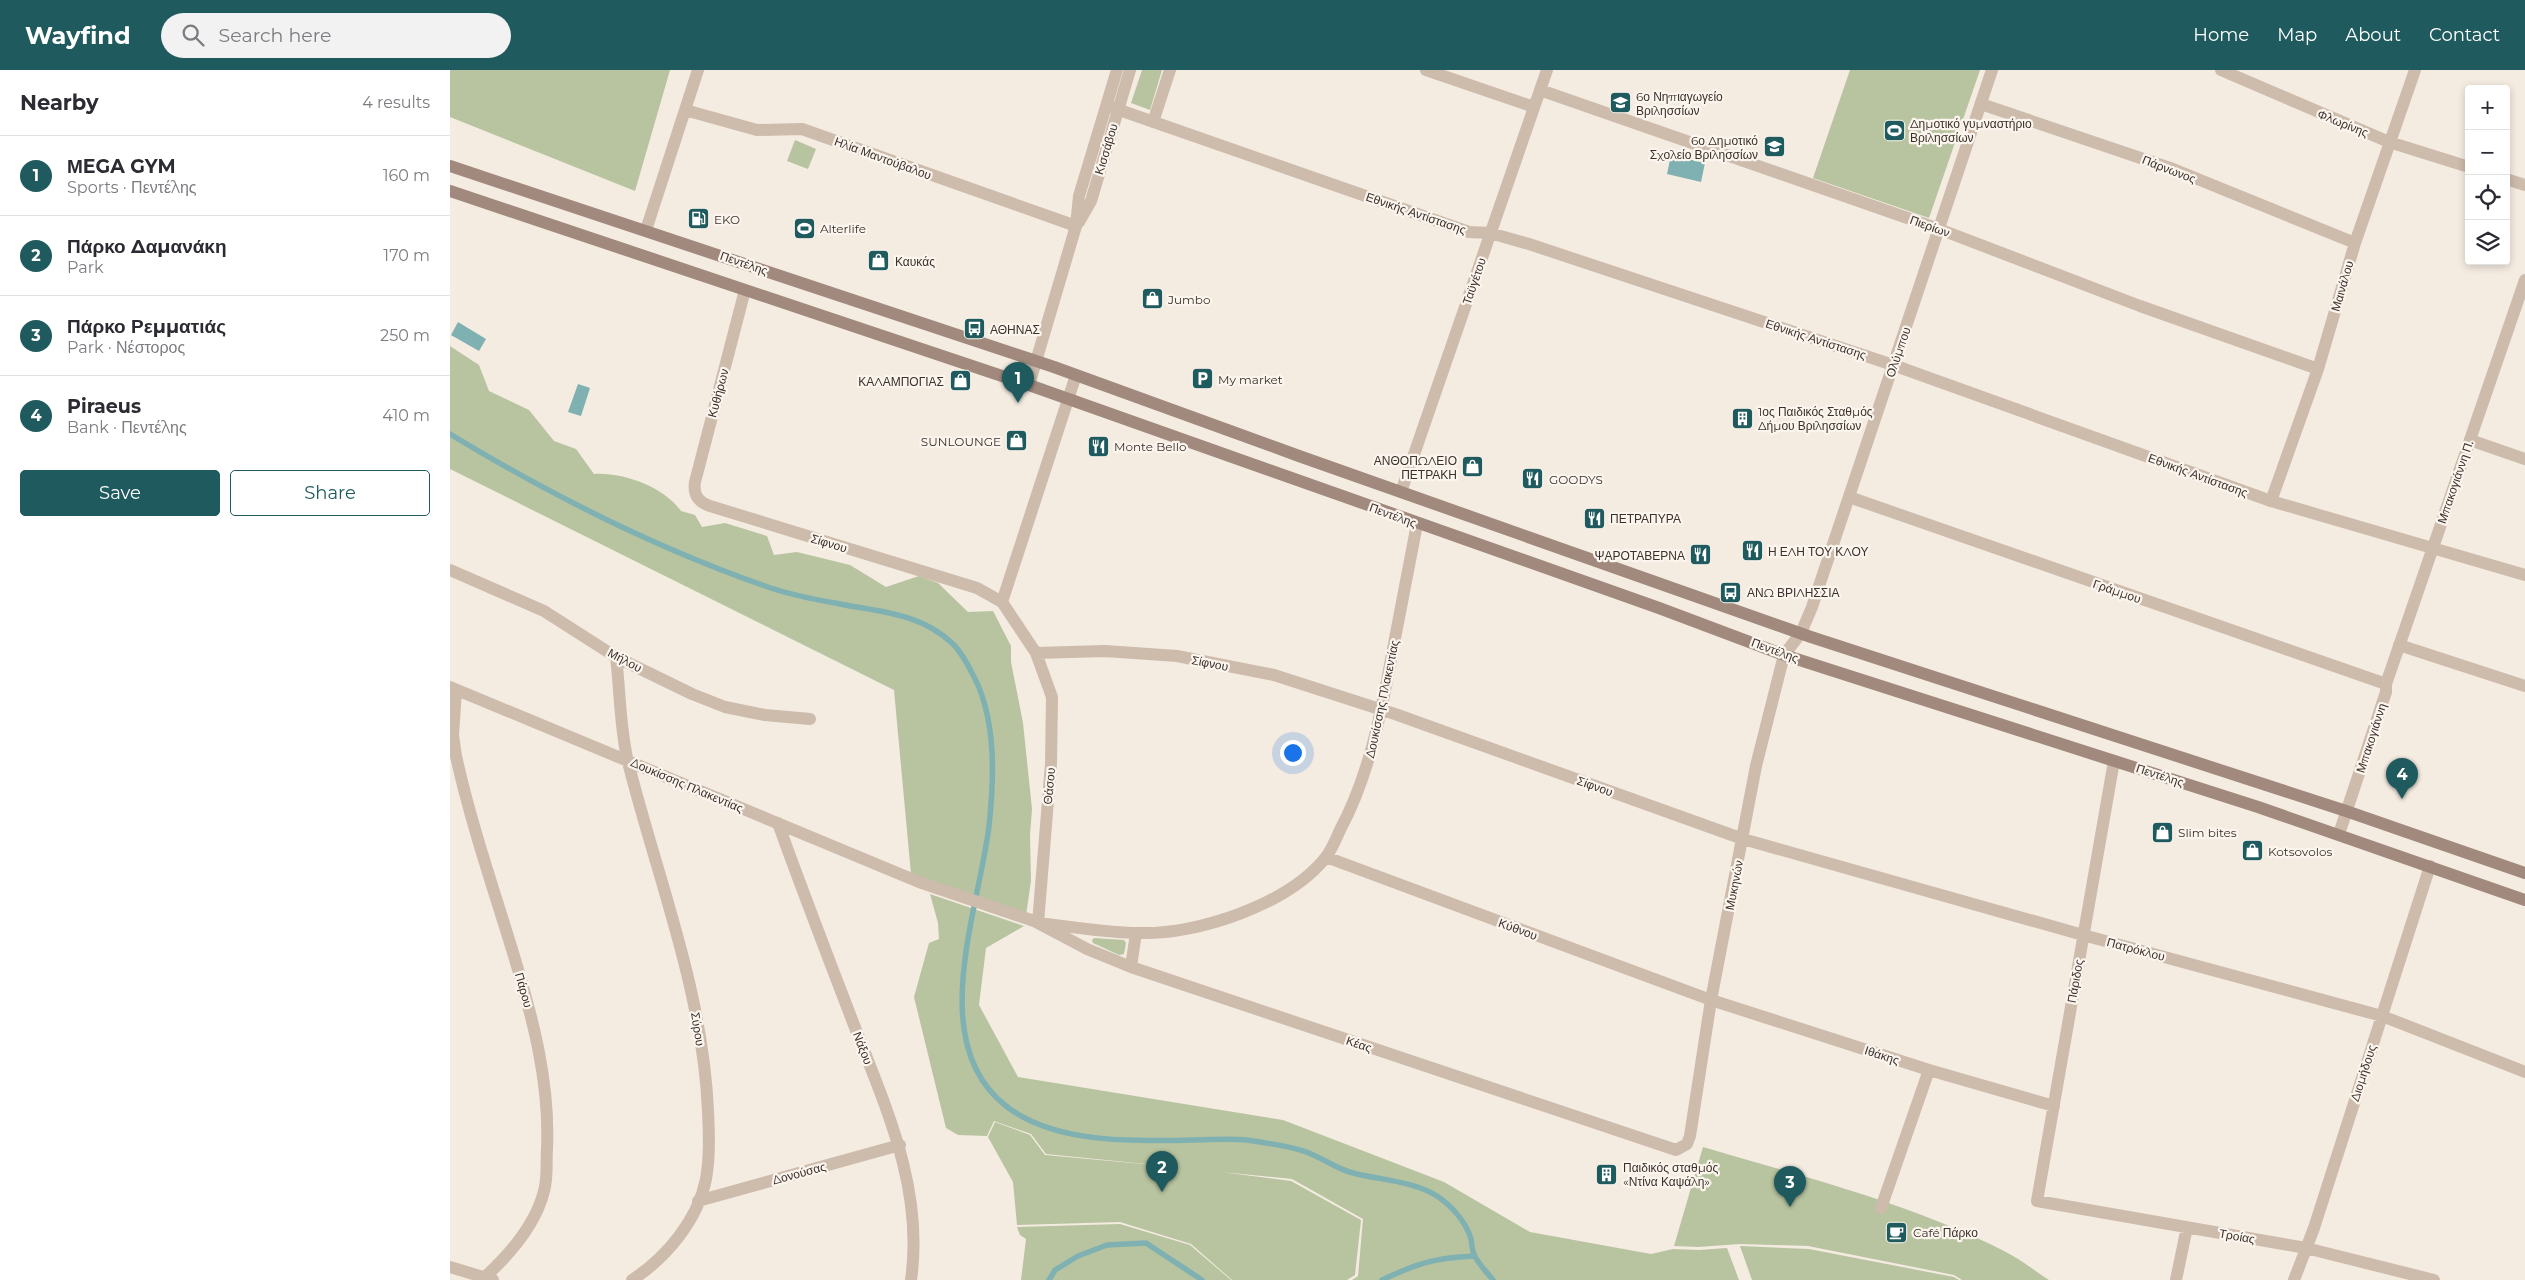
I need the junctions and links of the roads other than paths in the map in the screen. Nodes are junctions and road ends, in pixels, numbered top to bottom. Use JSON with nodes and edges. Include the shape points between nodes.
{"nodes":[{"id":1,"x":698,"y":70,"type":"edge"},
{"id":2,"x":1117,"y":70,"type":"edge"},
{"id":3,"x":1130,"y":70,"type":"edge"},
{"id":4,"x":1170,"y":70,"type":"edge"},
{"id":5,"x":1426,"y":70,"type":"edge"},
{"id":6,"x":1547,"y":70,"type":"edge"},
{"id":7,"x":1992,"y":70,"type":"edge"},
{"id":8,"x":2221,"y":70,"type":"edge"},
{"id":9,"x":2415,"y":70,"type":"edge"},
{"id":10,"x":1540,"y":90,"type":"junction"},
{"id":11,"x":1980,"y":104,"type":"junction"},
{"id":12,"x":1112,"y":108,"type":"junction"},
{"id":13,"x":1534,"y":108,"type":"junction"},
{"id":14,"x":685,"y":110,"type":"junction"},
{"id":15,"x":1153,"y":122,"type":"junction"},
{"id":16,"x":2389,"y":142,"type":"junction"},
{"id":17,"x":450,"y":166,"type":"edge"},
{"id":18,"x":2465,"y":166,"type":"edge"},
{"id":19,"x":2510,"y":181,"type":"edge"},
{"id":20,"x":2525,"y":186,"type":"edge"},
{"id":21,"x":450,"y":191,"type":"edge"},
{"id":22,"x":1076,"y":226,"type":"junction"},
{"id":23,"x":1939,"y":229,"type":"junction"},
{"id":24,"x":646,"y":230,"type":"junction"},
{"id":25,"x":1490,"y":233,"type":"junction"},
{"id":26,"x":2355,"y":243,"type":"junction"},
{"id":27,"x":2525,"y":280,"type":"edge"},
{"id":28,"x":745,"y":290,"type":"junction"},
{"id":29,"x":2521,"y":303,"type":"edge"},
{"id":30,"x":1037,"y":361,"type":"junction"},
{"id":31,"x":1893,"y":365,"type":"junction"},
{"id":32,"x":2318,"y":369,"type":"junction"},
{"id":33,"x":1076,"y":375,"type":"junction"},
{"id":34,"x":1030,"y":385,"type":"junction"},
{"id":35,"x":1069,"y":400,"type":"junction"},
{"id":36,"x":2470,"y":440,"type":"junction"},
{"id":37,"x":2525,"y":460,"type":"edge"},
{"id":38,"x":1401,"y":492,"type":"junction"},
{"id":39,"x":696,"y":496,"type":"joint"},
{"id":40,"x":1849,"y":497,"type":"junction"},
{"id":41,"x":2271,"y":501,"type":"junction"},
{"id":42,"x":1417,"y":524,"type":"junction"},
{"id":43,"x":2433,"y":547,"type":"junction"},
{"id":44,"x":450,"y":570,"type":"edge"},
{"id":45,"x":2525,"y":575,"type":"edge"},
{"id":46,"x":1002,"y":602,"type":"junction"},
{"id":47,"x":1801,"y":633,"type":"junction"},
{"id":48,"x":2399,"y":645,"type":"junction"},
{"id":49,"x":1036,"y":652,"type":"junction"},
{"id":50,"x":1784,"y":655,"type":"junction"},
{"id":51,"x":616,"y":657,"type":"junction"},
{"id":52,"x":2386,"y":684,"type":"junction"},
{"id":53,"x":2525,"y":686,"type":"edge"},
{"id":54,"x":453,"y":689,"type":"edge"},
{"id":55,"x":1382,"y":709,"type":"junction"},
{"id":56,"x":810,"y":719,"type":"dead end"},
{"id":57,"x":627,"y":759,"type":"junction"},
{"id":58,"x":2114,"y":761,"type":"junction"},
{"id":59,"x":2343,"y":810,"type":"junction"},
{"id":60,"x":778,"y":822,"type":"junction"},
{"id":61,"x":2339,"y":834,"type":"junction"},
{"id":62,"x":1743,"y":839,"type":"junction"},
{"id":63,"x":1326,"y":857,"type":"junction"},
{"id":64,"x":2430,"y":866,"type":"junction"},
{"id":65,"x":2525,"y":873,"type":"edge"},
{"id":66,"x":2525,"y":900,"type":"edge"},
{"id":67,"x":1036,"y":922,"type":"junction"},
{"id":68,"x":1136,"y":933,"type":"junction"},
{"id":69,"x":2083,"y":935,"type":"junction"},
{"id":70,"x":1131,"y":967,"type":"junction"},
{"id":71,"x":1711,"y":1000,"type":"junction"},
{"id":72,"x":2382,"y":1016,"type":"junction"},
{"id":73,"x":1929,"y":1070,"type":"junction"},
{"id":74,"x":2525,"y":1072,"type":"edge"},
{"id":75,"x":2054,"y":1106,"type":"junction"},
{"id":76,"x":1686,"y":1144,"type":"joint"},
{"id":77,"x":900,"y":1145,"type":"junction"},
{"id":78,"x":698,"y":1201,"type":"junction"},
{"id":79,"x":2037,"y":1201,"type":"joint"},
{"id":80,"x":1881,"y":1208,"type":"dead end"},
{"id":81,"x":2187,"y":1227,"type":"junction"},
{"id":82,"x":2306,"y":1248,"type":"junction"},
{"id":83,"x":450,"y":1267,"type":"edge"},
{"id":84,"x":490,"y":1279,"type":"edge"},
{"id":85,"x":632,"y":1280,"type":"edge"},
{"id":86,"x":910,"y":1280,"type":"edge"},
{"id":87,"x":2176,"y":1280,"type":"edge"},
{"id":88,"x":2294,"y":1280,"type":"edge"},
{"id":89,"x":2434,"y":1280,"type":"edge"}],
"edges":[{"from":1,"to":14,"type":"street"},
{"from":2,"to":12,"type":"street","name":"Κισσάβου"},
{"from":3,"to":12,"type":"street","name":"Κισσάβου"},
{"from":4,"to":15,"type":"street"},
{"from":5,"to":13,"type":"street"},
{"from":6,"to":10,"type":"street","name":"Ταϋγέτου"},
{"from":7,"to":11,"type":"street","name":"Ολύμπου"},
{"from":8,"to":16,"type":"street","name":"Φλωρίνης"},
{"from":9,"to":16,"type":"street","name":"Μαινάλου"},
{"from":10,"to":13,"type":"street","name":"Ταϋγέτου"},
{"from":10,"to":23,"type":"street","name":"Πιερίων"},
{"from":11,"to":23,"type":"street","name":"Ολύμπου"},
{"from":11,"to":26,"type":"street","name":"Πάρνωνος","via":[[2173,169]]},
{"from":12,"to":15,"type":"street","name":"Εθνικής Αντίστασης"},
{"from":12,"to":22,"type":"street","name":"Κισσάβου","via":[[1079,196]]},
{"from":13,"to":25,"type":"street","name":"Ταϋγέτου"},
{"from":14,"to":22,"type":"street","name":"Ηλία Μαντούβαλου","via":[[756,130],[802,129]]},
{"from":14,"to":24,"type":"street"},
{"from":15,"to":25,"type":"street","name":"Εθνικής Αντίστασης","via":[[1469,232]]},
{"from":16,"to":18,"type":"street","name":"Φλωρίνης"},
{"from":16,"to":26,"type":"street","name":"Μαινάλου"},
{"from":17,"to":24,"type":"main road","name":"Πεντέλης"},
{"from":19,"to":20,"type":"street"},
{"from":21,"to":28,"type":"main road","name":"Πεντέλης"},
{"from":22,"to":30,"type":"street","name":"Κισσάβου"},
{"from":23,"to":31,"type":"street","name":"Ολύμπου"},
{"from":23,"to":32,"type":"street","name":"Πιερίων","via":[[2140,306]]},
{"from":24,"to":30,"type":"main road","name":"Πεντέλης"},
{"from":25,"to":31,"type":"street","name":"Εθνικής Αντίστασης"},
{"from":25,"to":38,"type":"street","name":"Ταϋγέτου"},
{"from":26,"to":32,"type":"street","name":"Μαινάλου"},
{"from":27,"to":29,"type":"street","name":"Μπακογιάννη Π."},
{"from":28,"to":34,"type":"main road","name":"Πεντέλης"},
{"from":28,"to":39,"type":"street","name":"Κυθήρων","via":[[695,482]]},
{"from":29,"to":36,"type":"street","name":"Μπακογιάννη Π."},
{"from":30,"to":33,"type":"main road","name":"Πεντέλης"},
{"from":30,"to":34,"type":"street"},
{"from":31,"to":40,"type":"street","name":"Ολύμπου"},
{"from":31,"to":41,"type":"street","name":"Εθνικής Αντίστασης"},
{"from":32,"to":41,"type":"street","name":"Μαινάλου"},
{"from":33,"to":35,"type":"street"},
{"from":33,"to":38,"type":"main road","name":"Πεντέλης"},
{"from":34,"to":35,"type":"main road","name":"Πεντέλης"},
{"from":35,"to":42,"type":"main road","name":"Πεντέλης"},
{"from":35,"to":46,"type":"street"},
{"from":36,"to":37,"type":"street"},
{"from":36,"to":43,"type":"street","name":"Μπακογιάννη Π."},
{"from":38,"to":47,"type":"main road","name":"Πεντέλης"},
{"from":39,"to":46,"type":"street","name":"Σίφνου","via":[[710,506],[977,588]]},
{"from":40,"to":47,"type":"street","name":"Ολύμπου"},
{"from":40,"to":52,"type":"street","name":"Γράμμου"},
{"from":41,"to":43,"type":"street","name":"Εθνικής Αντίστασης"},
{"from":42,"to":50,"type":"main road","name":"Πεντέλης"},
{"from":42,"to":55,"type":"street","name":"Δουκίσσης Πλακεντίας"},
{"from":43,"to":45,"type":"street","name":"Εθνικής Αντίστασης"},
{"from":43,"to":48,"type":"street","name":"Μπακογιάννη Π."},
{"from":44,"to":51,"type":"street","name":"Μήλου","via":[[544,611]]},
{"from":46,"to":49,"type":"street","name":"Σίφνου"},
{"from":47,"to":50,"type":"street","name":"Μυκηνών"},
{"from":47,"to":59,"type":"main road","name":"Πεντέλης"},
{"from":48,"to":52,"type":"street","name":"Μπακογιάννη Π."},
{"from":48,"to":53,"type":"street"},
{"from":49,"to":55,"type":"street","name":"Σίφνου","via":[[1105,651],[1177,656],[1274,674]]},
{"from":49,"to":67,"type":"street","name":"Θάσου","via":[[1052,697],[1053,720]]},
{"from":50,"to":58,"type":"main road","name":"Πεντέλης"},
{"from":50,"to":62,"type":"street","name":"Μυκηνών","via":[[1758,758]]},
{"from":51,"to":56,"type":"street","name":"Μήλου","via":[[725,707]]},
{"from":51,"to":57,"type":"street","name":"Σύρου"},
{"from":52,"to":59,"type":"street","name":"Μπακογιάννη","via":[[2386,692]]},
{"from":54,"to":57,"type":"street","name":"Δουκίσσης Πλακεντίας"},
{"from":54,"to":84,"type":"street","name":"Πάρου","via":[[456,756],[529,1008],[544,1084],[548,1130],[545,1190],[523,1234]]},
{"from":55,"to":62,"type":"street","name":"Σίφνου"},
{"from":55,"to":63,"type":"street","name":"Δουκίσσης Πλακεντίας","via":[[1353,806]]},
{"from":57,"to":60,"type":"street","name":"Δουκίσσης Πλακεντίας"},
{"from":57,"to":78,"type":"street","name":"Σύρου","via":[[692,992],[707,1085],[709,1150],[706,1180]]},
{"from":58,"to":61,"type":"main road","name":"Πεντέλης"},
{"from":58,"to":69,"type":"street","name":"Πάριδος"},
{"from":59,"to":61,"type":"street","name":"Μπακογιάννη"},
{"from":59,"to":65,"type":"main road","name":"Πεντέλης"},
{"from":60,"to":67,"type":"street","name":"Δουκίσσης Πλακεντίας","via":[[924,884]]},
{"from":60,"to":77,"type":"street","name":"Νάξου"},
{"from":61,"to":64,"type":"main road","name":"Πεντέλης"},
{"from":62,"to":69,"type":"street","name":"Πατρόκλου"},
{"from":62,"to":71,"type":"street","name":"Μυκηνών"},
{"from":63,"to":68,"type":"street","name":"Δουκίσσης Πλακεντίας","via":[[1270,900],[1235,917],[1188,928]]},
{"from":63,"to":71,"type":"street","name":"Κύθνου"},
{"from":64,"to":66,"type":"main road","name":"Πεντέλης"},
{"from":64,"to":72,"type":"street","name":"Διομήδους"},
{"from":67,"to":68,"type":"street","name":"Δουκίσσης Πλακεντίας"},
{"from":67,"to":70,"type":"street","name":"Κέας","via":[[1087,949]]},
{"from":68,"to":70,"type":"street"},
{"from":69,"to":72,"type":"street","name":"Πατρόκλου"},
{"from":69,"to":75,"type":"street","name":"Πάριδος"},
{"from":70,"to":76,"type":"street","name":"Κέας","via":[[1671,1150]]},
{"from":71,"to":73,"type":"street","name":"Ιθάκης"},
{"from":71,"to":76,"type":"street","name":"Μυκηνών"},
{"from":72,"to":74,"type":"street","name":"Πατρόκλου"},
{"from":72,"to":82,"type":"street","name":"Διομήδους"},
{"from":73,"to":75,"type":"street","name":"Ιθάκης"},
{"from":73,"to":80,"type":"street"},
{"from":75,"to":79,"type":"street","name":"Πάριδος"},
{"from":77,"to":78,"type":"street","name":"Δονούσας"},
{"from":77,"to":86,"type":"street","name":"Νάξου","via":[[913,1221],[914,1256]]},
{"from":78,"to":85,"type":"street","name":"Σύρου","via":[[683,1230],[664,1254]]},
{"from":79,"to":81,"type":"street","name":"Τροίας"},
{"from":81,"to":82,"type":"street","name":"Τροίας"},
{"from":81,"to":87,"type":"street"},
{"from":82,"to":88,"type":"street","name":"Διομήδους"},
{"from":82,"to":89,"type":"street","name":"Τροίας"},
{"from":83,"to":84,"type":"street"}]}
